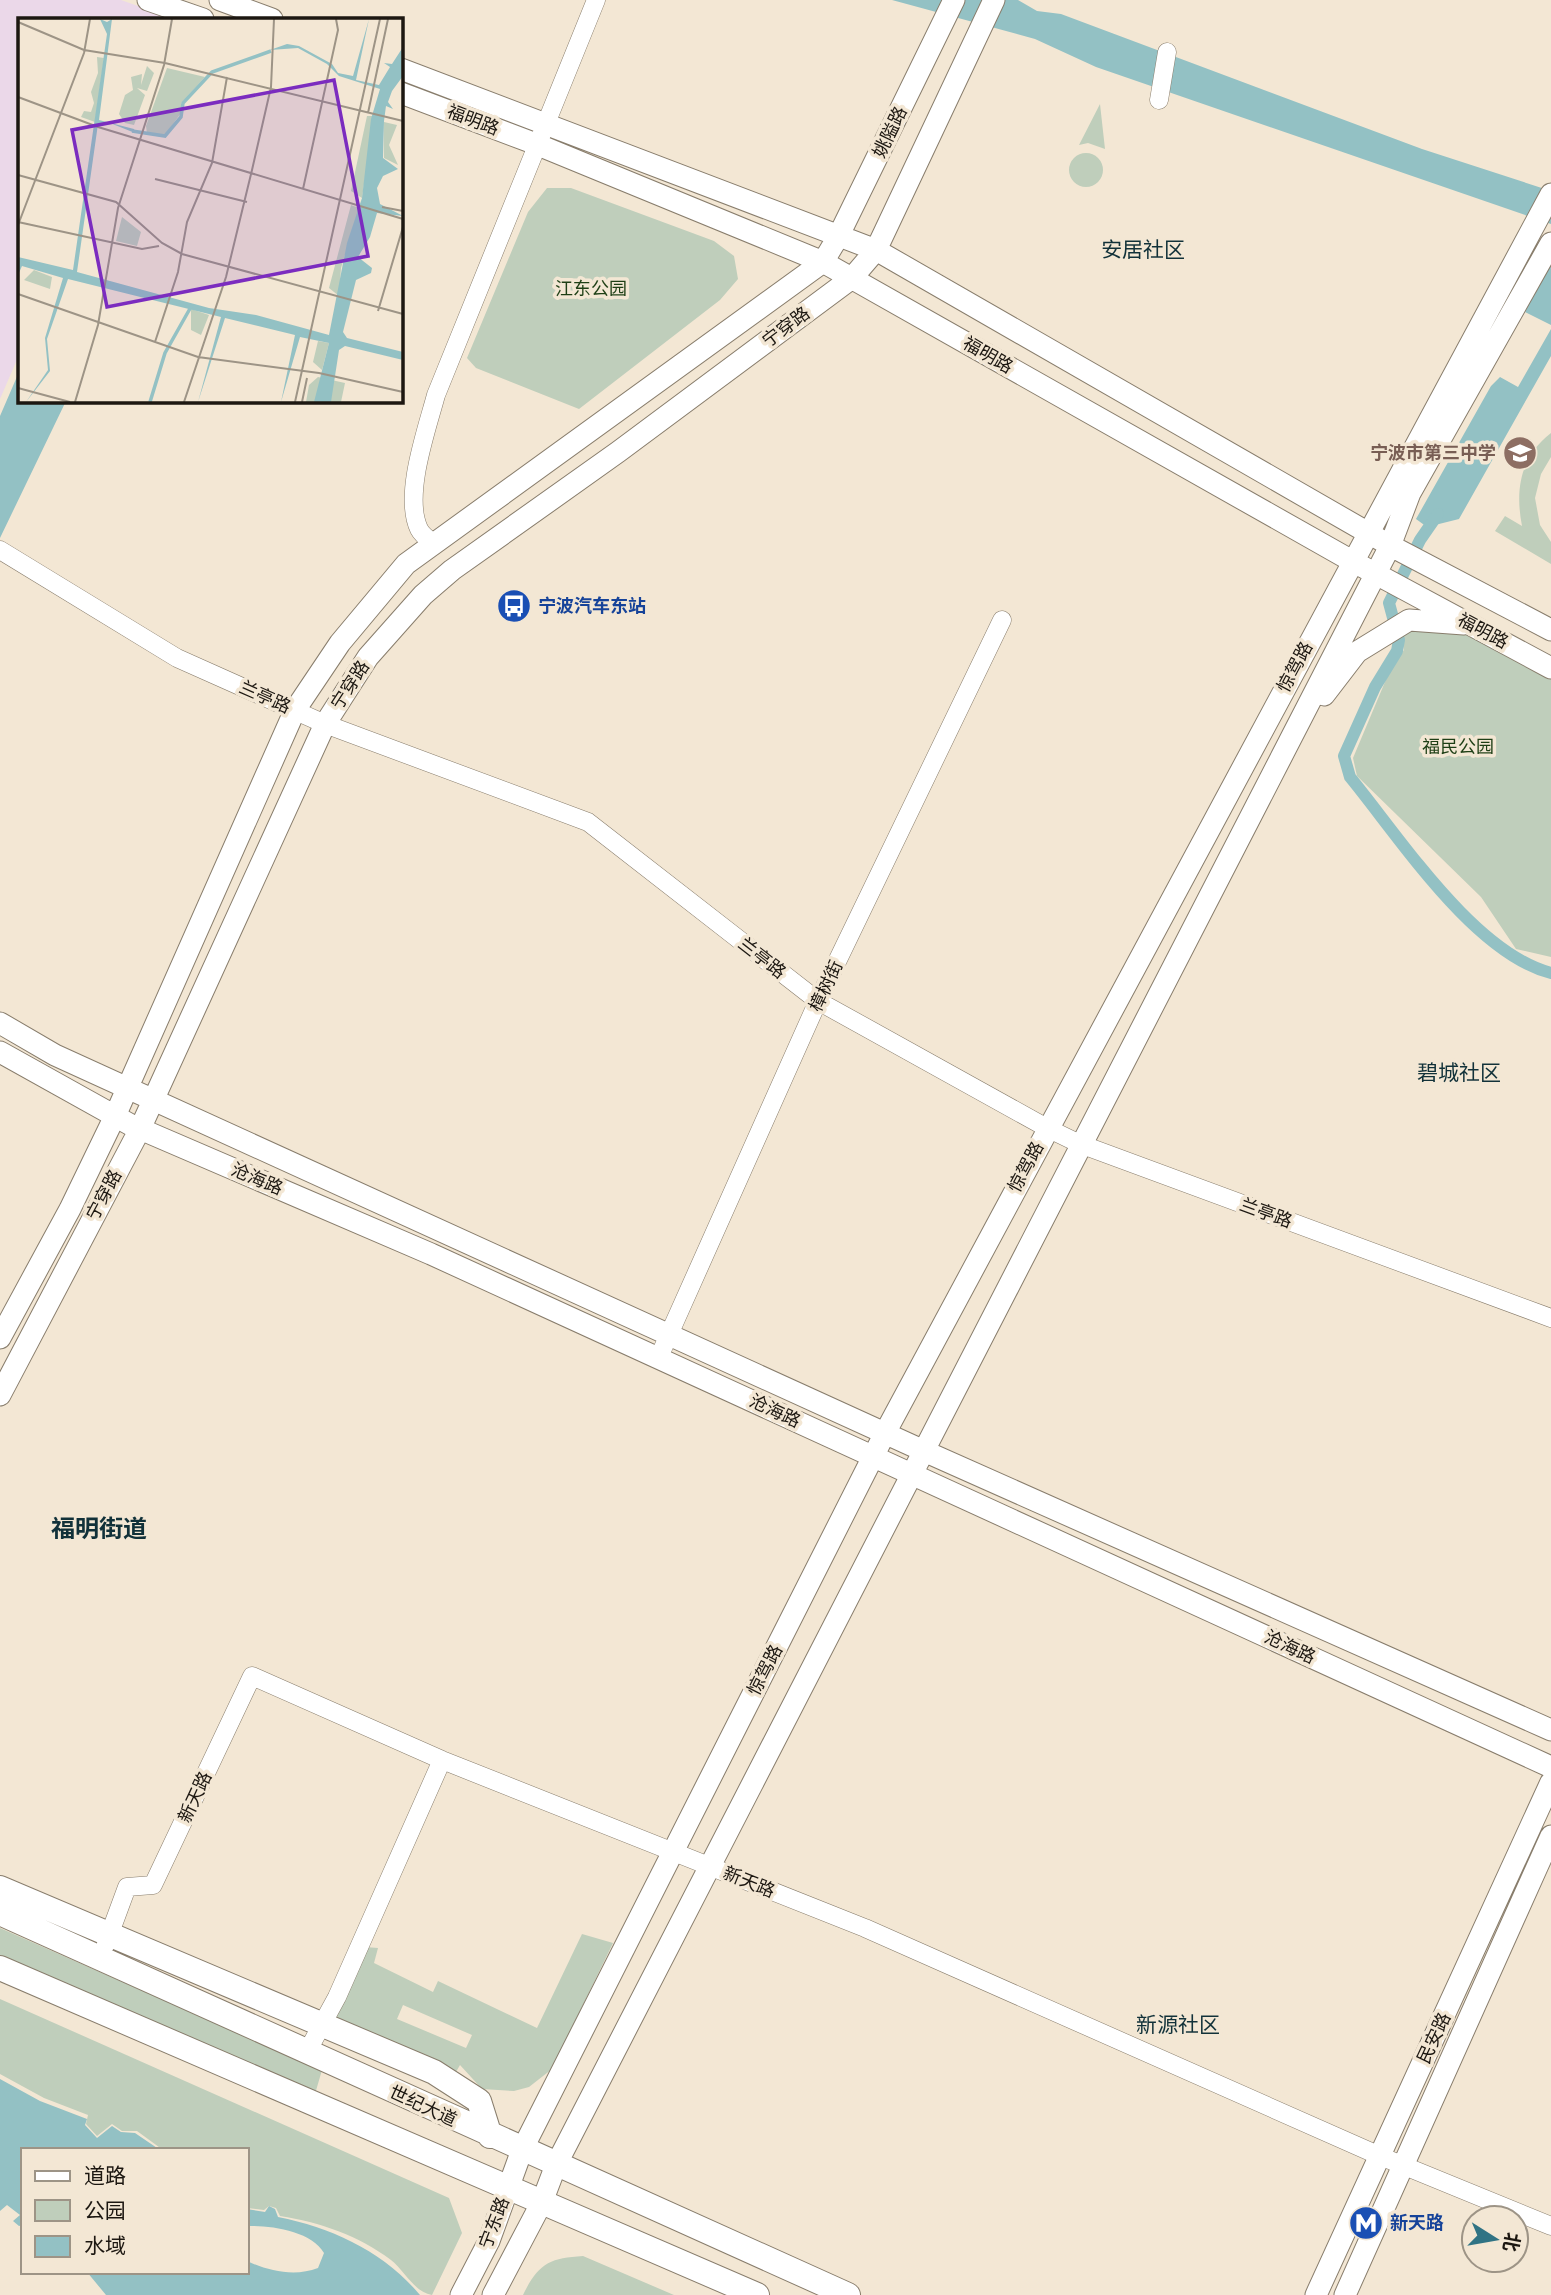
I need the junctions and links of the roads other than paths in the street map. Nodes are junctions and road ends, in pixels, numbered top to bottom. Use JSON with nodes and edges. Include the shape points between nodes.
{"nodes":[{"id":1,"x":220,"y":0,"type":"edge"},
{"id":2,"x":596,"y":0,"type":"edge"},
{"id":3,"x":954,"y":0,"type":"edge"},
{"id":4,"x":994,"y":0,"type":"edge"},
{"id":5,"x":154,"y":2,"type":"edge"},
{"id":6,"x":199,"y":18,"type":"edge"},
{"id":7,"x":269,"y":18,"type":"edge"},
{"id":8,"x":1167,"y":52,"type":"dead end"},
{"id":9,"x":402,"y":69,"type":"edge"},
{"id":10,"x":402,"y":93,"type":"edge"},
{"id":11,"x":1159,"y":100,"type":"dead end"},
{"id":12,"x":545,"y":124,"type":"junction"},
{"id":13,"x":536,"y":144,"type":"junction"},
{"id":14,"x":1551,"y":194,"type":"edge"},
{"id":15,"x":838,"y":237,"type":"junction"},
{"id":16,"x":1551,"y":243,"type":"edge"},
{"id":17,"x":876,"y":250,"type":"junction"},
{"id":18,"x":823,"y":262,"type":"junction"},
{"id":19,"x":852,"y":278,"type":"junction"},
{"id":20,"x":1367,"y":533,"type":"junction"},
{"id":21,"x":434,"y":544,"type":"junction"},
{"id":22,"x":1391,"y":546,"type":"junction"},
{"id":23,"x":0,"y":550,"type":"edge"},
{"id":24,"x":1352,"y":561,"type":"junction"},
{"id":25,"x":1376,"y":574,"type":"junction"},
{"id":26,"x":1002,"y":620,"type":"dead end"},
{"id":27,"x":1471,"y":625,"type":"junction"},
{"id":28,"x":1551,"y":630,"type":"edge"},
{"id":29,"x":1551,"y":668,"type":"edge"},
{"id":30,"x":295,"y":710,"type":"junction"},
{"id":31,"x":325,"y":724,"type":"junction"},
{"id":32,"x":1294,"y":732,"type":"junction"},
{"id":33,"x":818,"y":1001,"type":"junction"},
{"id":34,"x":0,"y":1023,"type":"edge"},
{"id":35,"x":0,"y":1052,"type":"edge"},
{"id":36,"x":127,"y":1087,"type":"junction"},
{"id":37,"x":154,"y":1100,"type":"junction"},
{"id":38,"x":115,"y":1116,"type":"junction"},
{"id":39,"x":1047,"y":1128,"type":"junction"},
{"id":40,"x":140,"y":1129,"type":"junction"},
{"id":41,"x":1080,"y":1144,"type":"junction"},
{"id":42,"x":1551,"y":1318,"type":"edge"},
{"id":43,"x":669,"y":1334,"type":"junction"},
{"id":44,"x":0,"y":1338,"type":"edge"},
{"id":45,"x":659,"y":1357,"type":"junction"},
{"id":46,"x":0,"y":1395,"type":"edge"},
{"id":47,"x":885,"y":1433,"type":"junction"},
{"id":48,"x":924,"y":1451,"type":"junction"},
{"id":49,"x":873,"y":1457,"type":"junction"},
{"id":50,"x":912,"y":1474,"type":"junction"},
{"id":51,"x":1551,"y":1730,"type":"edge"},
{"id":52,"x":442,"y":1760,"type":"junction"},
{"id":53,"x":1551,"y":1767,"type":"edge"},
{"id":54,"x":1551,"y":1782,"type":"edge"},
{"id":55,"x":1551,"y":1836,"type":"edge"},
{"id":56,"x":672,"y":1854,"type":"junction"},
{"id":57,"x":710,"y":1866,"type":"junction"},
{"id":58,"x":0,"y":1888,"type":"edge"},
{"id":59,"x":0,"y":1913,"type":"edge"},
{"id":60,"x":110,"y":1935,"type":"junction"},
{"id":61,"x":101,"y":1959,"type":"junction"},
{"id":62,"x":0,"y":1968,"type":"edge"},
{"id":63,"x":322,"y":2025,"type":"junction"},
{"id":64,"x":307,"y":2052,"type":"junction"},
{"id":65,"x":490,"y":2136,"type":"junction"},
{"id":66,"x":522,"y":2150,"type":"junction"},
{"id":67,"x":1380,"y":2156,"type":"junction"},
{"id":68,"x":556,"y":2165,"type":"junction"},
{"id":69,"x":1403,"y":2165,"type":"junction"},
{"id":70,"x":508,"y":2187,"type":"junction"},
{"id":71,"x":542,"y":2202,"type":"junction"},
{"id":72,"x":1551,"y":2226,"type":"edge"},
{"id":73,"x":461,"y":2295,"type":"edge"},
{"id":74,"x":493,"y":2295,"type":"edge"},
{"id":75,"x":757,"y":2295,"type":"edge"},
{"id":76,"x":848,"y":2295,"type":"edge"},
{"id":77,"x":1317,"y":2295,"type":"edge"},
{"id":78,"x":1345,"y":2295,"type":"edge"}],
"edges":[{"from":1,"to":7,"type":"main road"},
{"from":2,"to":12,"type":"street"},
{"from":3,"to":15,"type":"main road","name":"姚隘路"},
{"from":4,"to":17,"type":"main road"},
{"from":5,"to":6,"type":"main road"},
{"from":8,"to":11,"type":"street"},
{"from":9,"to":12,"type":"main road","name":"福明路"},
{"from":10,"to":13,"type":"main road","name":"福明路"},
{"from":12,"to":13,"type":"street"},
{"from":12,"to":15,"type":"main road","name":"福明路"},
{"from":13,"to":18,"type":"main road","name":"福明路"},
{"from":13,"to":21,"type":"street","via":[[436,395],[423,442],[414,509],[419,530]]},
{"from":14,"to":20,"type":"main road","name":"惊驾路"},
{"from":15,"to":17,"type":"main road","name":"福明路"},
{"from":15,"to":18,"type":"main road","name":"姚隘路"},
{"from":16,"to":22,"type":"main road","name":"惊驾路","via":[[1410,493]]},
{"from":17,"to":19,"type":"main road"},
{"from":17,"to":20,"type":"main road","name":"福明路"},
{"from":18,"to":19,"type":"main road","name":"福明路"},
{"from":18,"to":21,"type":"main road","name":"宁穿路"},
{"from":19,"to":24,"type":"main road","name":"福明路"},
{"from":19,"to":31,"type":"main road","name":"宁穿路","via":[[452,570],[368,657]]},
{"from":20,"to":22,"type":"main road","name":"福明路"},
{"from":20,"to":24,"type":"main road","name":"惊驾路"},
{"from":21,"to":30,"type":"main road","name":"宁穿路","via":[[406,564],[363,615]]},
{"from":22,"to":25,"type":"main road","name":"惊驾路"},
{"from":22,"to":28,"type":"main road","name":"福明路"},
{"from":23,"to":30,"type":"street","name":"兰亭路","via":[[177,658]]},
{"from":24,"to":25,"type":"main road","name":"福明路"},
{"from":24,"to":39,"type":"main road","name":"惊驾路"},
{"from":25,"to":27,"type":"main road","name":"福明路"},
{"from":25,"to":32,"type":"main road","name":"惊驾路"},
{"from":26,"to":33,"type":"street","name":"樟树街"},
{"from":27,"to":29,"type":"main road","name":"福明路"},
{"from":27,"to":32,"type":"main road","via":[[1409,620],[1402,624],[1357,652]]},
{"from":30,"to":31,"type":"street","name":"兰亭路"},
{"from":30,"to":36,"type":"main road","name":"宁穿路"},
{"from":31,"to":33,"type":"street","name":"兰亭路","via":[[588,822]]},
{"from":31,"to":37,"type":"main road","name":"宁穿路"},
{"from":32,"to":41,"type":"main road","name":"惊驾路"},
{"from":33,"to":39,"type":"street","name":"兰亭路"},
{"from":33,"to":43,"type":"street","name":"樟树街"},
{"from":34,"to":36,"type":"main road","name":"沧海路","via":[[55,1055]]},
{"from":35,"to":38,"type":"main road","name":"沧海路"},
{"from":36,"to":37,"type":"main road","name":"沧海路"},
{"from":36,"to":38,"type":"main road","name":"宁穿路"},
{"from":37,"to":40,"type":"main road","name":"宁穿路"},
{"from":37,"to":43,"type":"main road","name":"沧海路"},
{"from":38,"to":40,"type":"main road","name":"沧海路"},
{"from":38,"to":44,"type":"main road","name":"宁穿路"},
{"from":39,"to":41,"type":"street","name":"兰亭路"},
{"from":39,"to":47,"type":"main road","name":"惊驾路"},
{"from":40,"to":45,"type":"main road","name":"沧海路"},
{"from":40,"to":46,"type":"main road","name":"宁穿路"},
{"from":41,"to":42,"type":"street","name":"兰亭路"},
{"from":41,"to":48,"type":"main road","name":"惊驾路"},
{"from":43,"to":45,"type":"street","name":"樟树街"},
{"from":43,"to":47,"type":"main road","name":"沧海路"},
{"from":45,"to":49,"type":"main road","name":"沧海路"},
{"from":47,"to":48,"type":"main road","name":"沧海路"},
{"from":47,"to":49,"type":"main road","name":"惊驾路"},
{"from":48,"to":50,"type":"main road","name":"惊驾路"},
{"from":48,"to":51,"type":"main road","name":"沧海路"},
{"from":49,"to":50,"type":"main road","name":"沧海路"},
{"from":49,"to":56,"type":"main road","name":"惊驾路"},
{"from":50,"to":53,"type":"main road","name":"沧海路"},
{"from":50,"to":57,"type":"main road","name":"惊驾路"},
{"from":52,"to":56,"type":"street","name":"新天路"},
{"from":52,"to":60,"type":"street","name":"新天路","via":[[252,1676],[153,1885],[127,1887]]},
{"from":52,"to":63,"type":"street"},
{"from":54,"to":67,"type":"main road","name":"民安路"},
{"from":55,"to":69,"type":"main road","name":"民安路"},
{"from":56,"to":57,"type":"street","name":"新天路"},
{"from":56,"to":66,"type":"main road","name":"惊驾路"},
{"from":57,"to":67,"type":"street","name":"新天路","via":[[864,1928]]},
{"from":57,"to":68,"type":"main road","name":"惊驾路"},
{"from":58,"to":60,"type":"highway"},
{"from":59,"to":61,"type":"highway","name":"世纪大道"},
{"from":60,"to":61,"type":"street","name":"新天路"},
{"from":60,"to":63,"type":"highway"},
{"from":61,"to":64,"type":"highway","name":"世纪大道"},
{"from":62,"to":70,"type":"highway"},
{"from":63,"to":64,"type":"street"},
{"from":63,"to":65,"type":"highway","via":[[434,2073],[479,2101]]},
{"from":64,"to":65,"type":"highway","name":"世纪大道"},
{"from":65,"to":66,"type":"highway","name":"世纪大道"},
{"from":66,"to":68,"type":"highway","name":"世纪大道"},
{"from":66,"to":70,"type":"main road","name":"宁东路"},
{"from":67,"to":69,"type":"street","name":"新天路"},
{"from":67,"to":77,"type":"main road","name":"民安路"},
{"from":68,"to":71,"type":"main road","name":"惊驾路"},
{"from":68,"to":76,"type":"highway","name":"世纪大道"},
{"from":69,"to":72,"type":"street","name":"新天路"},
{"from":69,"to":78,"type":"main road","name":"民安路"},
{"from":70,"to":71,"type":"highway"},
{"from":70,"to":73,"type":"main road","name":"宁东路","via":[[489,2241]]},
{"from":71,"to":74,"type":"main road","name":"宁东路"},
{"from":71,"to":75,"type":"highway"}]}
